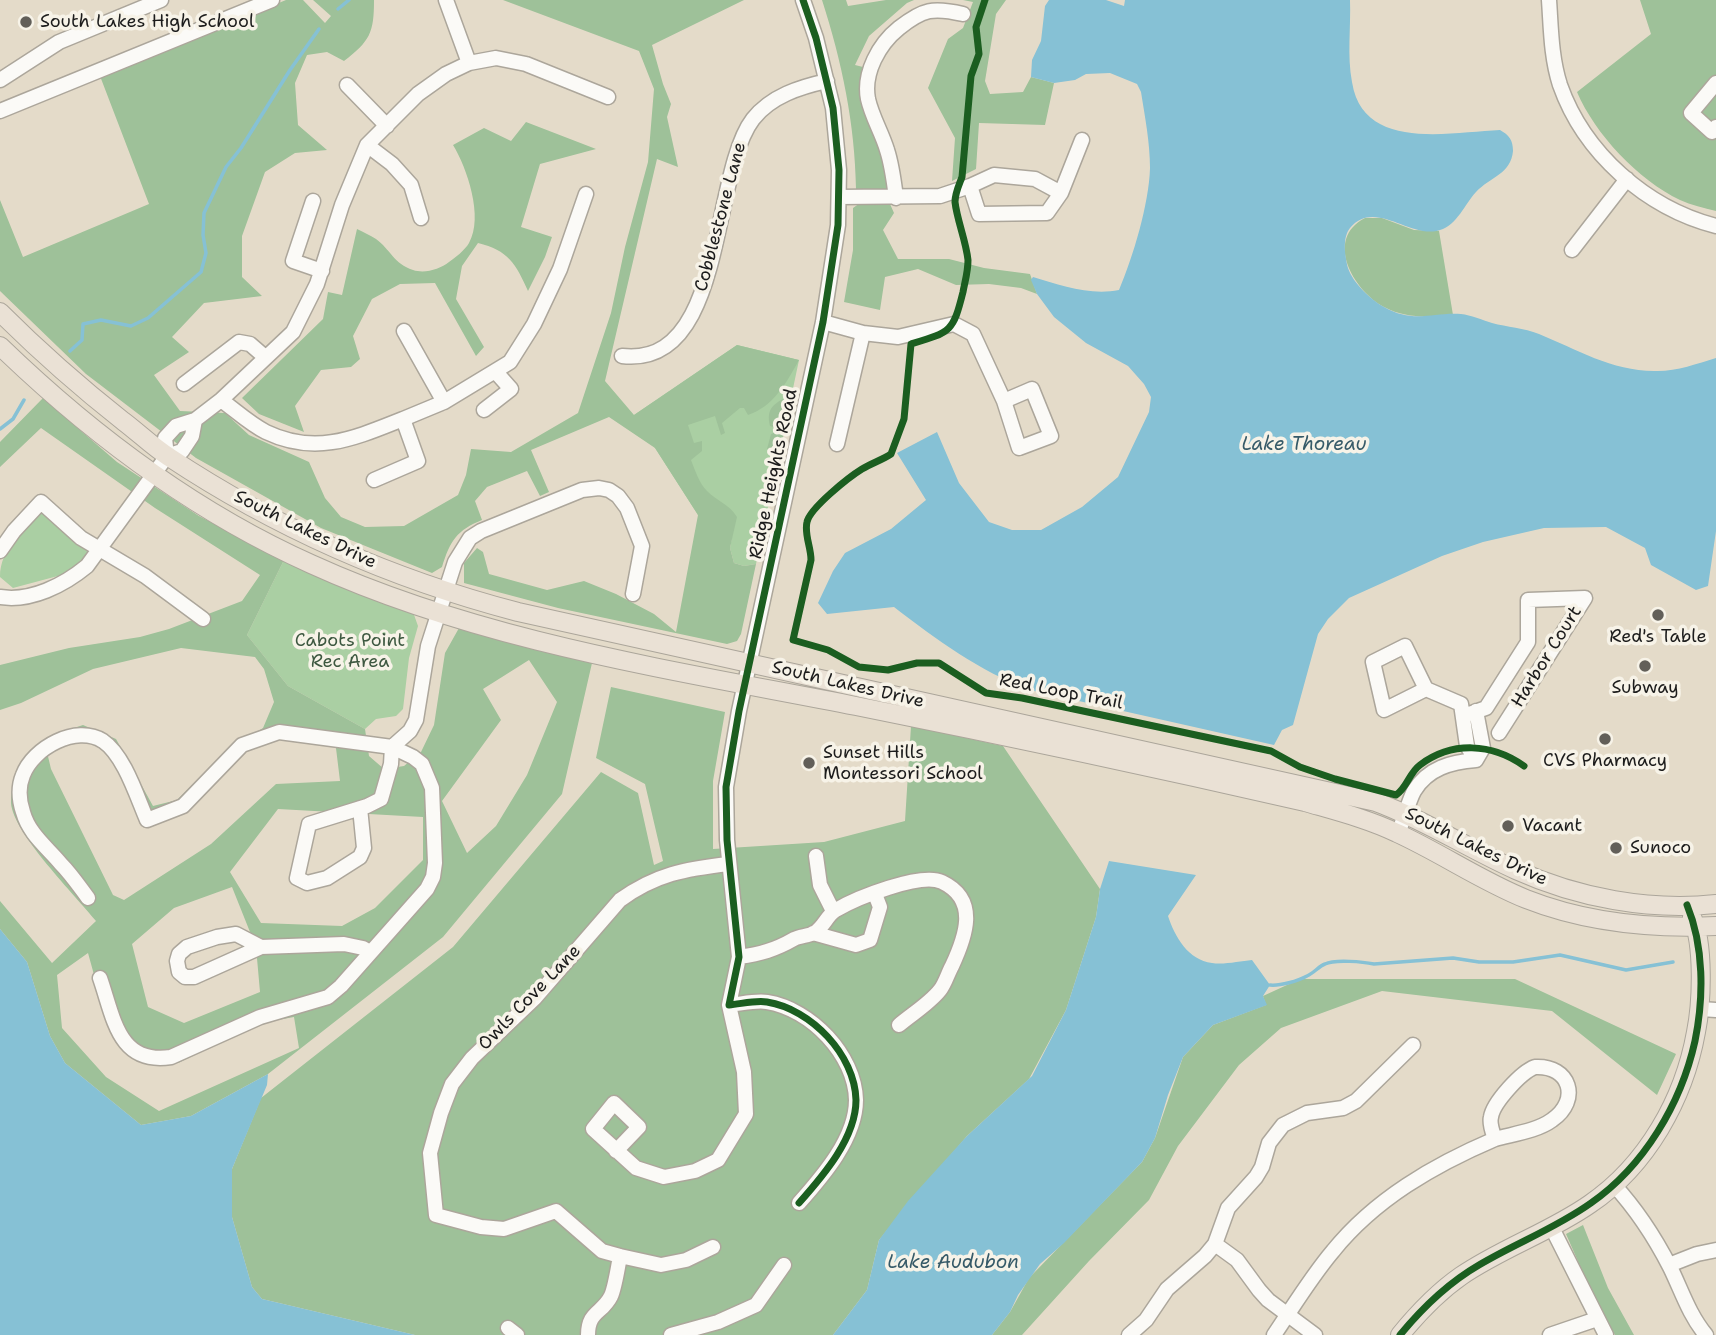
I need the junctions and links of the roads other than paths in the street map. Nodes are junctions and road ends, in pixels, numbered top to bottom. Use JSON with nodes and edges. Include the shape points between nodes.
{"nodes":[{"id":1,"x":161,"y":0,"type":"edge"},
{"id":2,"x":272,"y":0,"type":"edge"},
{"id":3,"x":446,"y":0,"type":"edge"},
{"id":4,"x":803,"y":0,"type":"edge"},
{"id":5,"x":1549,"y":0,"type":"edge"},
{"id":6,"x":963,"y":14,"type":"dead end"},
{"id":7,"x":469,"y":63,"type":"junction"},
{"id":8,"x":0,"y":80,"type":"edge"},
{"id":9,"x":827,"y":81,"type":"junction"},
{"id":10,"x":1716,"y":83,"type":"edge"},
{"id":11,"x":347,"y":85,"type":"dead end"},
{"id":12,"x":608,"y":97,"type":"dead end"},
{"id":13,"x":0,"y":111,"type":"edge"},
{"id":14,"x":387,"y":126,"type":"junction"},
{"id":15,"x":1716,"y":127,"type":"edge"},
{"id":16,"x":1082,"y":140,"type":"dead end"},
{"id":17,"x":367,"y":145,"type":"junction"},
{"id":18,"x":1627,"y":179,"type":"junction"},
{"id":19,"x":970,"y":186,"type":"junction"},
{"id":20,"x":1061,"y":193,"type":"junction"},
{"id":21,"x":586,"y":194,"type":"dead end"},
{"id":22,"x":839,"y":197,"type":"junction"},
{"id":23,"x":896,"y":198,"type":"junction"},
{"id":24,"x":313,"y":201,"type":"dead end"},
{"id":25,"x":421,"y":218,"type":"dead end"},
{"id":26,"x":1716,"y":226,"type":"edge"},
{"id":27,"x":1572,"y":250,"type":"dead end"},
{"id":28,"x":322,"y":271,"type":"junction"},
{"id":29,"x":0,"y":312,"type":"edge"},
{"id":30,"x":823,"y":322,"type":"junction"},
{"id":31,"x":404,"y":331,"type":"dead end"},
{"id":32,"x":863,"y":333,"type":"junction"},
{"id":33,"x":0,"y":346,"type":"edge"},
{"id":34,"x":622,"y":356,"type":"dead end"},
{"id":35,"x":265,"y":357,"type":"junction"},
{"id":36,"x":495,"y":371,"type":"junction"},
{"id":37,"x":184,"y":384,"type":"dead end"},
{"id":38,"x":221,"y":400,"type":"junction"},
{"id":39,"x":1004,"y":401,"type":"dead end"},
{"id":40,"x":444,"y":402,"type":"junction"},
{"id":41,"x":484,"y":410,"type":"dead end"},
{"id":42,"x":403,"y":419,"type":"junction"},
{"id":43,"x":195,"y":420,"type":"junction"},
{"id":44,"x":837,"y":444,"type":"dead end"},
{"id":45,"x":167,"y":456,"type":"junction"},
{"id":46,"x":153,"y":473,"type":"junction"},
{"id":47,"x":374,"y":480,"type":"dead end"},
{"id":48,"x":100,"y":550,"type":"junction"},
{"id":49,"x":0,"y":551,"type":"edge"},
{"id":50,"x":446,"y":591,"type":"junction"},
{"id":51,"x":633,"y":594,"type":"dead end"},
{"id":52,"x":0,"y":597,"type":"edge"},
{"id":53,"x":439,"y":613,"type":"junction"},
{"id":54,"x":203,"y":620,"type":"dead end"},
{"id":55,"x":750,"y":662,"type":"junction"},
{"id":56,"x":745,"y":685,"type":"junction"},
{"id":57,"x":1426,"y":689,"type":"junction"},
{"id":58,"x":1470,"y":714,"type":"junction"},
{"id":59,"x":1499,"y":733,"type":"dead end"},
{"id":60,"x":392,"y":747,"type":"junction"},
{"id":61,"x":360,"y":808,"type":"junction"},
{"id":62,"x":1407,"y":813,"type":"junction"},
{"id":63,"x":1398,"y":833,"type":"junction"},
{"id":64,"x":816,"y":856,"type":"dead end"},
{"id":65,"x":729,"y":864,"type":"junction"},
{"id":66,"x":875,"y":894,"type":"junction"},
{"id":67,"x":88,"y":898,"type":"dead end"},
{"id":68,"x":1711,"y":904,"type":"edge"},
{"id":69,"x":1687,"y":905,"type":"junction"},
{"id":70,"x":833,"y":911,"type":"junction"},
{"id":71,"x":1716,"y":926,"type":"edge"},
{"id":72,"x":1696,"y":927,"type":"junction"},
{"id":73,"x":813,"y":933,"type":"junction"},
{"id":74,"x":261,"y":947,"type":"junction"},
{"id":75,"x":370,"y":952,"type":"junction"},
{"id":76,"x":739,"y":957,"type":"junction"},
{"id":77,"x":100,"y":978,"type":"dead end"},
{"id":78,"x":729,"y":1005,"type":"junction"},
{"id":79,"x":1708,"y":1010,"type":"edge"},
{"id":80,"x":899,"y":1025,"type":"dead end"},
{"id":81,"x":1413,"y":1045,"type":"dead end"},
{"id":82,"x":1495,"y":1139,"type":"junction"},
{"id":83,"x":616,"y":1151,"type":"dead end"},
{"id":84,"x":1614,"y":1185,"type":"junction"},
{"id":85,"x":799,"y":1203,"type":"dead end"},
{"id":86,"x":1551,"y":1226,"type":"junction"},
{"id":87,"x":1215,"y":1244,"type":"junction"},
{"id":88,"x":713,"y":1247,"type":"dead end"},
{"id":89,"x":1716,"y":1251,"type":"edge"},
{"id":90,"x":620,"y":1256,"type":"junction"},
{"id":91,"x":783,"y":1265,"type":"dead end"},
{"id":92,"x":1669,"y":1265,"type":"junction"},
{"id":93,"x":1289,"y":1314,"type":"junction"},
{"id":94,"x":1597,"y":1319,"type":"junction"},
{"id":95,"x":588,"y":1335,"type":"edge"},
{"id":96,"x":671,"y":1335,"type":"edge"},
{"id":97,"x":1129,"y":1335,"type":"edge"},
{"id":98,"x":1274,"y":1335,"type":"edge"},
{"id":99,"x":1315,"y":1335,"type":"edge"},
{"id":100,"x":1400,"y":1335,"type":"edge"},
{"id":101,"x":1550,"y":1335,"type":"edge"},
{"id":102,"x":1606,"y":1335,"type":"edge"},
{"id":103,"x":1706,"y":1335,"type":"edge"}],
"edges":[{"from":1,"to":8,"type":"street","via":[[59,42]]},
{"from":2,"to":13,"type":"street"},
{"from":3,"to":7,"type":"street"},
{"from":4,"to":9,"type":"street","name":"Ridge Heights Road"},
{"from":5,"to":18,"type":"street","via":[[1554,60],[1568,104],[1592,144]]},
{"from":6,"to":23,"type":"street","via":[[923,11],[892,33],[874,59],[868,98],[888,151]]},
{"from":7,"to":12,"type":"street","via":[[496,58],[512,61]]},
{"from":7,"to":14,"type":"street","via":[[418,94]]},
{"from":9,"to":22,"type":"street","name":"Ridge Heights Road"},
{"from":9,"to":34,"type":"street","name":"Cobblestone Lane","via":[[780,97],[754,117],[738,146],[707,278],[694,310],[666,346],[646,356]]},
{"from":10,"to":15,"type":"street","via":[[1691,113],[1712,132]]},
{"from":11,"to":14,"type":"street"},
{"from":14,"to":17,"type":"street"},
{"from":16,"to":20,"type":"street"},
{"from":17,"to":25,"type":"street","via":[[411,185]]},
{"from":17,"to":28,"type":"street"},
{"from":18,"to":26,"type":"street","via":[[1678,214]]},
{"from":18,"to":27,"type":"street"},
{"from":19,"to":20,"type":"street","via":[[995,176],[1035,179]]},
{"from":19,"to":20,"type":"street","via":[[978,214],[1047,213]]},
{"from":19,"to":23,"type":"street","via":[[940,196]]},
{"from":21,"to":36,"type":"street","via":[[560,269],[534,324],[510,362]]},
{"from":22,"to":23,"type":"street"},
{"from":22,"to":30,"type":"street","name":"Ridge Heights Road","via":[[835,256]]},
{"from":24,"to":28,"type":"street","via":[[293,261]]},
{"from":28,"to":35,"type":"street","via":[[293,332]]},
{"from":29,"to":45,"type":"main road","name":"South Lakes Drive","via":[[68,377]]},
{"from":30,"to":32,"type":"street"},
{"from":30,"to":55,"type":"street","name":"Ridge Heights Road"},
{"from":31,"to":40,"type":"street"},
{"from":32,"to":39,"type":"street","via":[[898,337],[954,324],[973,334]]},
{"from":32,"to":44,"type":"street"},
{"from":33,"to":46,"type":"main road","name":"South Lakes Drive","via":[[79,418]]},
{"from":35,"to":37,"type":"street","via":[[250,344],[239,342]]},
{"from":35,"to":38,"type":"street"},
{"from":36,"to":40,"type":"street"},
{"from":36,"to":41,"type":"street","via":[[511,389]]},
{"from":38,"to":42,"type":"street","via":[[266,432],[312,445],[356,438]]},
{"from":38,"to":43,"type":"street"},
{"from":40,"to":42,"type":"street"},
{"from":42,"to":47,"type":"street","via":[[418,461]]},
{"from":43,"to":45,"type":"street","via":[[183,451]]},
{"from":43,"to":45,"type":"street","via":[[176,426],[164,438]]},
{"from":45,"to":46,"type":"street"},
{"from":45,"to":50,"type":"main road","name":"South Lakes Drive","via":[[298,531]]},
{"from":46,"to":48,"type":"street"},
{"from":46,"to":53,"type":"main road","name":"South Lakes Drive","via":[[233,524],[309,563]]},
{"from":48,"to":49,"type":"street","via":[[41,502]]},
{"from":48,"to":52,"type":"street","via":[[87,566],[60,584],[21,597]]},
{"from":48,"to":54,"type":"street","via":[[145,576]]},
{"from":50,"to":51,"type":"street","via":[[455,562],[470,538],[582,490],[599,488],[624,503],[642,546]]},
{"from":50,"to":53,"type":"street"},
{"from":50,"to":55,"type":"main road","name":"South Lakes Drive","via":[[518,612]]},
{"from":53,"to":56,"type":"main road","name":"South Lakes Drive","via":[[585,651]]},
{"from":53,"to":60,"type":"street","via":[[423,668],[416,720]]},
{"from":55,"to":56,"type":"street","name":"Ridge Heights Road"},
{"from":55,"to":62,"type":"main road","name":"South Lakes Drive","via":[[1356,796]]},
{"from":56,"to":63,"type":"main road","name":"South Lakes Drive","via":[[1258,791]]},
{"from":56,"to":65,"type":"street","name":"Ridge Heights Road","via":[[726,787]]},
{"from":57,"to":57,"type":"street","via":[[1405,646],[1373,662],[1384,710]]},
{"from":57,"to":58,"type":"street","via":[[1461,704]]},
{"from":58,"to":59,"type":"street","name":"Harbor Court","via":[[1486,708],[1528,642],[1528,600],[1585,598]]},
{"from":58,"to":62,"type":"street","via":[[1483,748],[1476,760],[1452,762],[1428,774],[1413,793]]},
{"from":60,"to":61,"type":"street","via":[[381,799]]},
{"from":60,"to":67,"type":"street","via":[[279,732],[242,745],[183,806],[147,820],[117,754],[103,741],[85,734],[62,740],[32,760],[19,793],[23,815],[37,839]]},
{"from":60,"to":75,"type":"street","via":[[422,764],[432,788],[435,863],[427,889]]},
{"from":61,"to":61,"type":"street","via":[[309,824],[297,878],[307,883],[327,878],[360,857],[364,848]]},
{"from":62,"to":63,"type":"street"},
{"from":62,"to":69,"type":"main road","name":"South Lakes Drive","via":[[1548,883],[1617,900]]},
{"from":63,"to":72,"type":"main road","name":"South Lakes Drive","via":[[1489,882],[1560,911],[1616,923]]},
{"from":64,"to":70,"type":"street","via":[[820,885]]},
{"from":65,"to":76,"type":"street","name":"Ridge Heights Road"},
{"from":65,"to":90,"type":"street","name":"Owls Cove Lane","via":[[668,874],[620,901],[535,998],[472,1058],[452,1084],[440,1113],[430,1153],[436,1214],[481,1227],[504,1228],[556,1211],[602,1251]]},
{"from":66,"to":70,"type":"street"},
{"from":66,"to":73,"type":"street","via":[[880,907],[870,940],[856,945]]},
{"from":66,"to":80,"type":"street","via":[[911,880],[932,879],[954,891],[967,916],[966,933],[941,990]]},
{"from":68,"to":69,"type":"main road","name":"South Lakes Drive"},
{"from":68,"to":72,"type":"main road"},
{"from":69,"to":72,"type":"main road"},
{"from":70,"to":73,"type":"street"},
{"from":71,"to":72,"type":"main road","name":"South Lakes Drive"},
{"from":72,"to":79,"type":"main road"},
{"from":73,"to":76,"type":"street","via":[[766,953]]},
{"from":74,"to":74,"type":"street","via":[[194,977],[179,972],[179,954],[200,942],[236,934]]},
{"from":74,"to":75,"type":"street","via":[[344,944]]},
{"from":75,"to":77,"type":"street","via":[[328,996],[260,1017],[159,1059],[129,1048]]},
{"from":76,"to":78,"type":"street","name":"Ridge Heights Road"},
{"from":78,"to":83,"type":"street","via":[[744,1072],[746,1114],[718,1160],[695,1171],[664,1177],[636,1168]]},
{"from":78,"to":85,"type":"street","via":[[766,1002],[791,1010],[837,1047],[851,1073],[856,1101],[847,1135],[826,1172]]},
{"from":79,"to":84,"type":"main road","via":[[1675,1100],[1648,1146]]},
{"from":81,"to":87,"type":"street","via":[[1356,1101],[1343,1108],[1307,1113],[1283,1125],[1269,1143],[1256,1177],[1228,1208]]},
{"from":82,"to":82,"type":"street","via":[[1541,1126],[1561,1113],[1569,1095],[1559,1072],[1535,1068],[1517,1077],[1490,1118]]},
{"from":82,"to":93,"type":"street","via":[[1425,1174],[1375,1208],[1333,1250]]},
{"from":84,"to":86,"type":"main road"},
{"from":84,"to":92,"type":"street","via":[[1643,1219]]},
{"from":86,"to":94,"type":"street"},
{"from":86,"to":100,"type":"main road","via":[[1460,1277],[1434,1297]]},
{"from":87,"to":93,"type":"street","via":[[1237,1259],[1259,1290]]},
{"from":87,"to":97,"type":"street","via":[[1167,1289],[1146,1320]]},
{"from":88,"to":90,"type":"street","via":[[687,1260],[662,1265]]},
{"from":89,"to":92,"type":"street"},
{"from":90,"to":95,"type":"street","via":[[612,1296],[588,1323]]},
{"from":91,"to":96,"type":"street","via":[[755,1305],[718,1322]]},
{"from":92,"to":103,"type":"street"},
{"from":93,"to":98,"type":"street"},
{"from":93,"to":99,"type":"street"},
{"from":94,"to":101,"type":"street"},
{"from":94,"to":102,"type":"street"}]}
